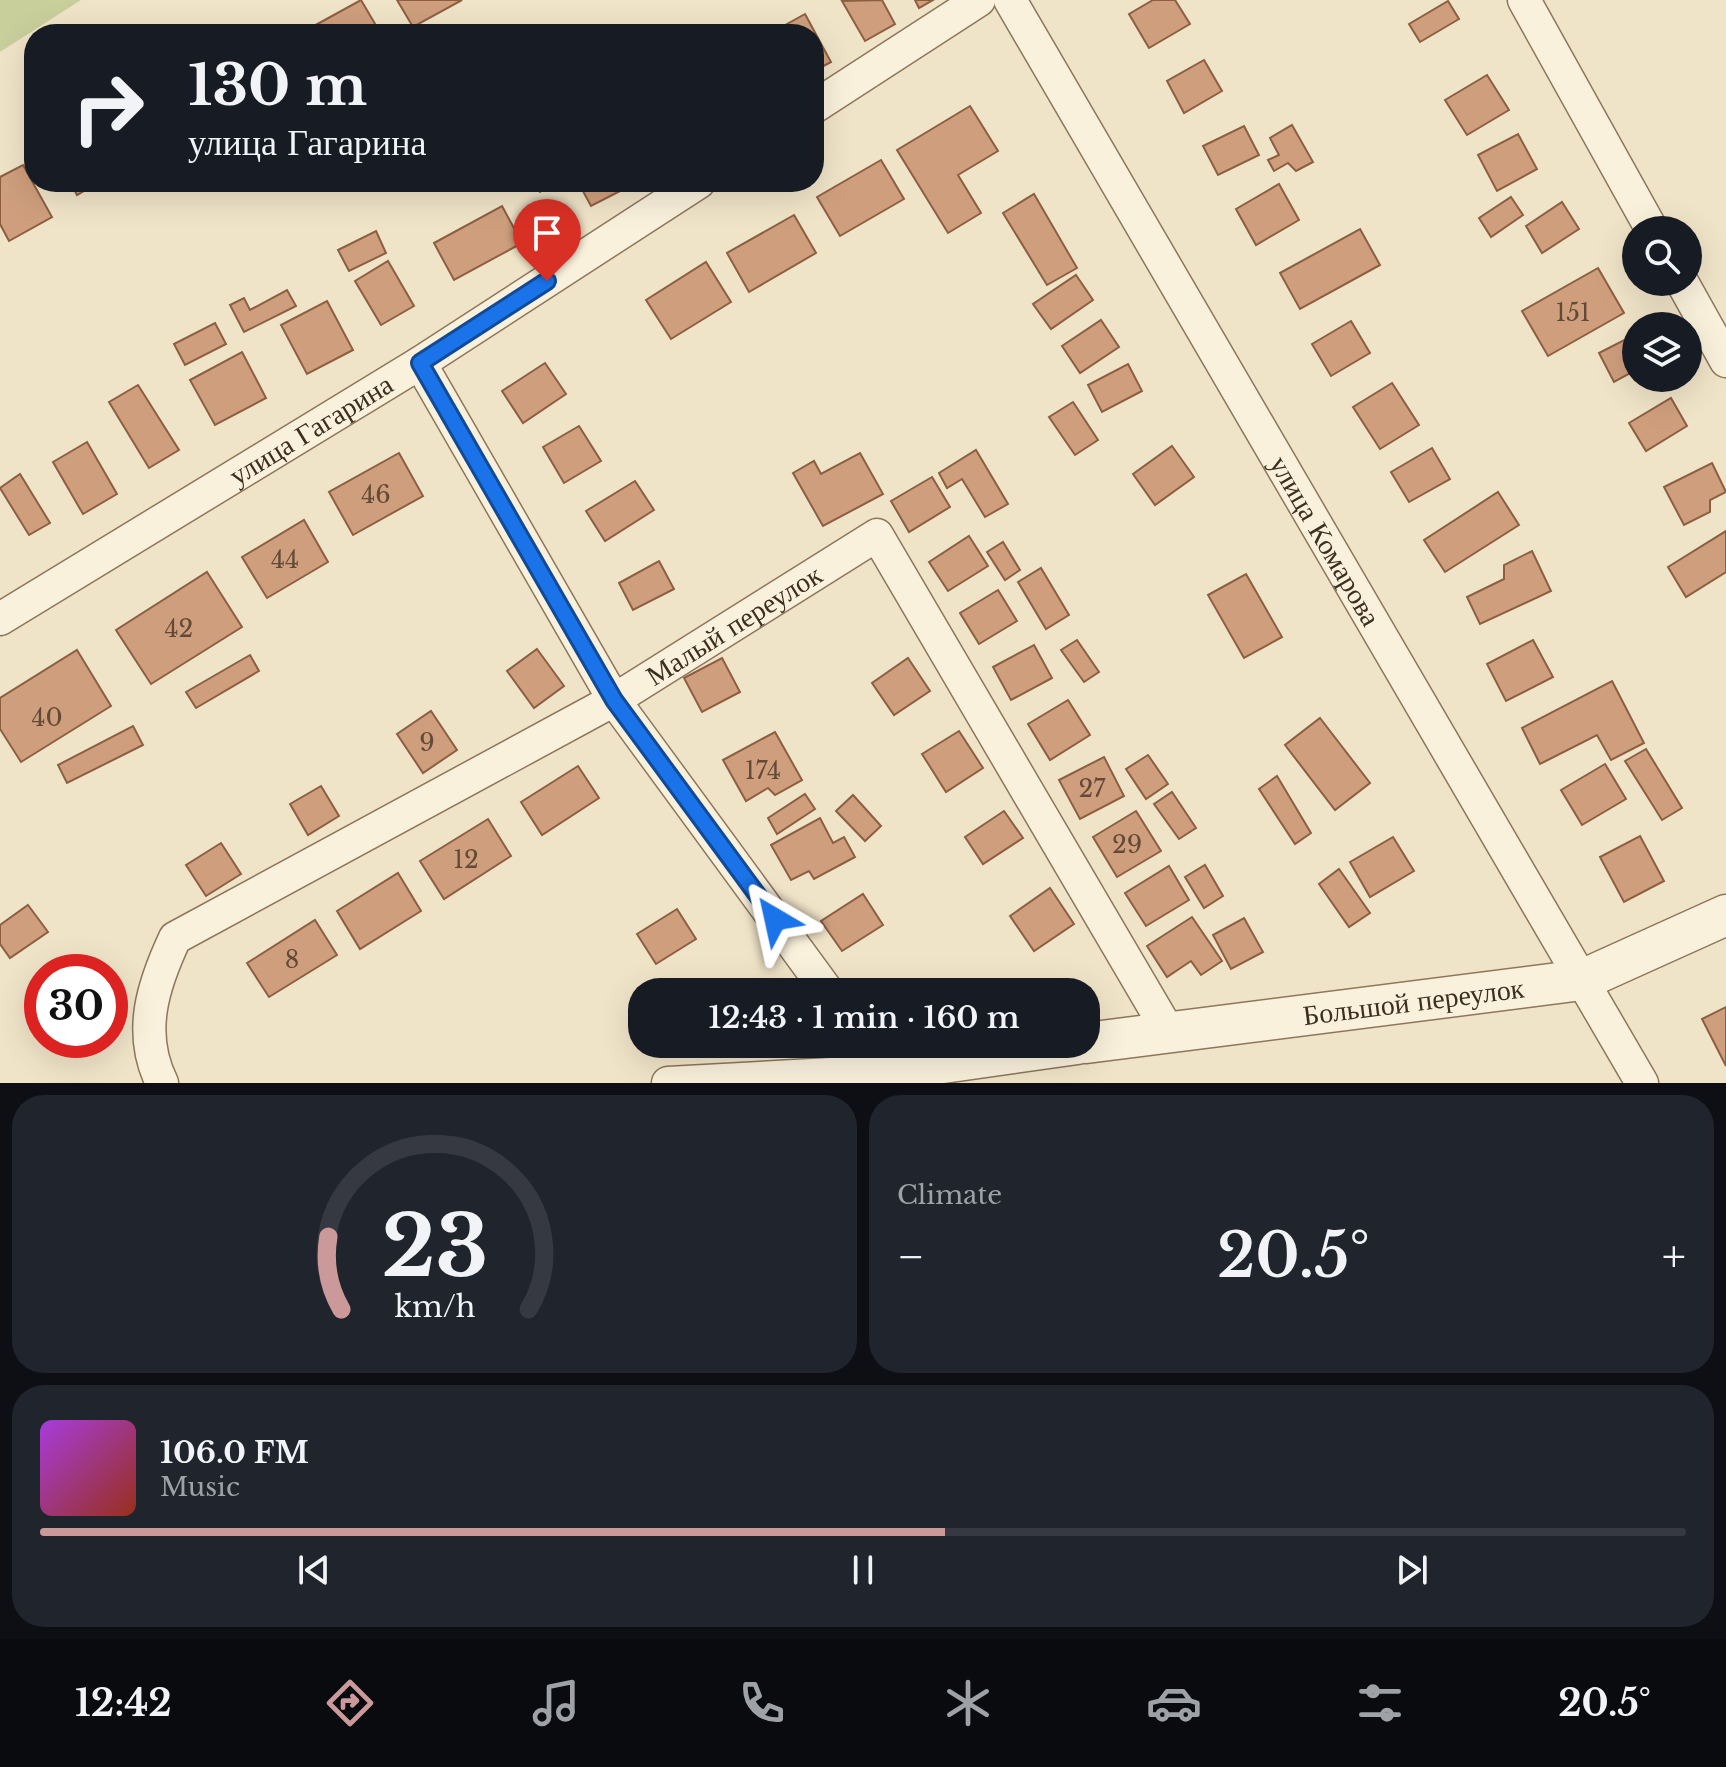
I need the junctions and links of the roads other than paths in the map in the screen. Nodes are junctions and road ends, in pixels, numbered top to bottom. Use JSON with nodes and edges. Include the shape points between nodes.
{"nodes":[{"id":1,"x":979,"y":0,"type":"edge"},
{"id":2,"x":1010,"y":0,"type":"edge"},
{"id":3,"x":1524,"y":0,"type":"edge"},
{"id":4,"x":824,"y":101,"type":"edge"},
{"id":5,"x":684,"y":192,"type":"edge"},
{"id":6,"x":1644,"y":216,"type":"edge"},
{"id":7,"x":1690,"y":296,"type":"edge"},
{"id":8,"x":1726,"y":361,"type":"edge"},
{"id":9,"x":420,"y":363,"type":"junction"},
{"id":10,"x":0,"y":619,"type":"edge"},
{"id":11,"x":614,"y":700,"type":"junction"},
{"id":12,"x":1726,"y":915,"type":"edge"},
{"id":13,"x":818,"y":978,"type":"edge"},
{"id":14,"x":1582,"y":980,"type":"junction"},
{"id":15,"x":1168,"y":1031,"type":"junction"},
{"id":16,"x":1100,"y":1041,"type":"edge"},
{"id":17,"x":949,"y":1058,"type":"edge"},
{"id":18,"x":876,"y":1066,"type":"edge"},
{"id":19,"x":162,"y":1083,"type":"edge"},
{"id":20,"x":668,"y":1083,"type":"edge"},
{"id":21,"x":1642,"y":1083,"type":"edge"}],
"edges":[{"from":1,"to":4,"type":"street"},
{"from":2,"to":14,"type":"street","name":"улица Комарова"},
{"from":3,"to":6,"type":"street"},
{"from":5,"to":9,"type":"street","name":"улица Гагарина"},
{"from":7,"to":8,"type":"street"},
{"from":9,"to":10,"type":"street","name":"улица Гагарина"},
{"from":9,"to":11,"type":"street"},
{"from":11,"to":13,"type":"street"},
{"from":11,"to":15,"type":"street","name":"Малый переулок","via":[[877,535]]},
{"from":11,"to":19,"type":"street","name":"Малый переулок","via":[[175,938],[149,1004]]},
{"from":12,"to":14,"type":"street","name":"Большой переулок"},
{"from":14,"to":15,"type":"street","name":"Большой переулок"},
{"from":14,"to":21,"type":"street","name":"улица Комарова"},
{"from":15,"to":16,"type":"street","name":"Большой переулок"},
{"from":17,"to":18,"type":"street"},
{"from":18,"to":20,"type":"street"}]}
